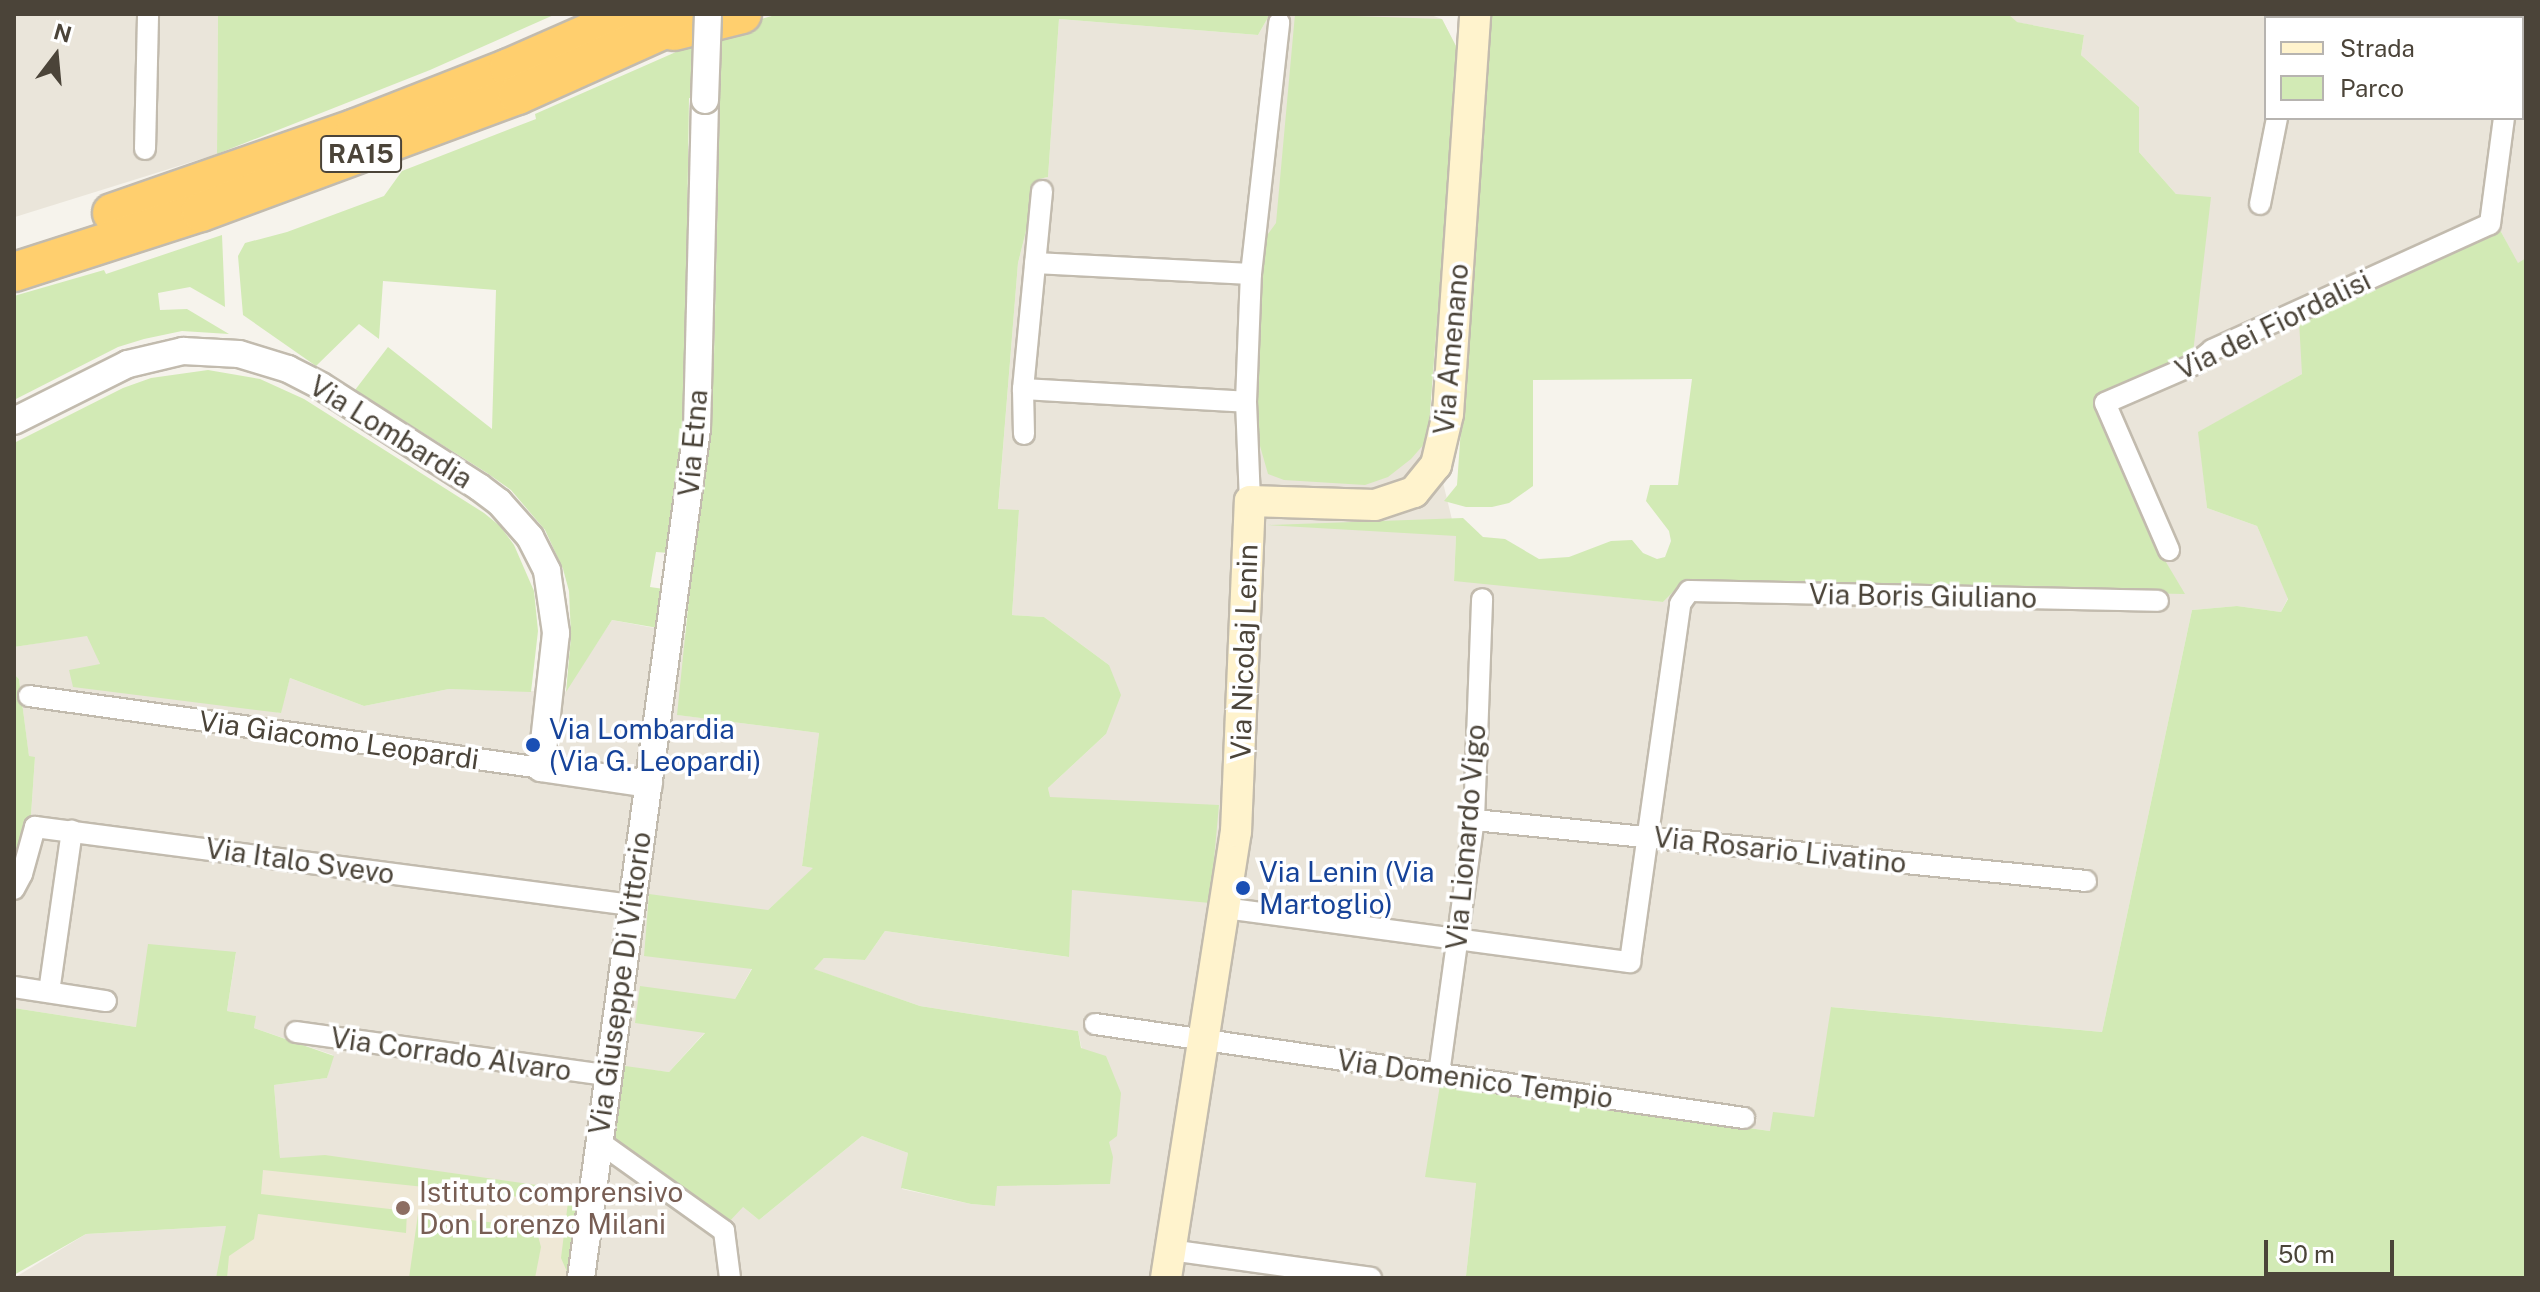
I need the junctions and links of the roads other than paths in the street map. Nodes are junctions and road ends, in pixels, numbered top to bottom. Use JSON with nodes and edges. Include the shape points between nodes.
{"nodes":[{"id":1,"x":148,"y":14,"type":"edge"},
{"id":2,"x":576,"y":14,"type":"edge"},
{"id":3,"x":698,"y":14,"type":"edge"},
{"id":4,"x":708,"y":14,"type":"edge"},
{"id":5,"x":742,"y":14,"type":"edge"},
{"id":6,"x":1470,"y":20,"type":"edge"},
{"id":7,"x":1279,"y":23,"type":"dead end"},
{"id":8,"x":636,"y":27,"type":"edge"},
{"id":9,"x":2277,"y":120,"type":"edge"},
{"id":10,"x":2504,"y":120,"type":"edge"},
{"id":11,"x":145,"y":149,"type":"dead end"},
{"id":12,"x":192,"y":187,"type":"junction"},
{"id":13,"x":1042,"y":191,"type":"dead end"},
{"id":14,"x":2260,"y":204,"type":"dead end"},
{"id":15,"x":14,"y":245,"type":"edge"},
{"id":16,"x":1035,"y":263,"type":"junction"},
{"id":17,"x":14,"y":272,"type":"edge"},
{"id":18,"x":1251,"y":274,"type":"junction"},
{"id":19,"x":1023,"y":389,"type":"junction"},
{"id":20,"x":1246,"y":402,"type":"junction"},
{"id":21,"x":14,"y":421,"type":"edge"},
{"id":22,"x":1024,"y":434,"type":"dead end"},
{"id":23,"x":1250,"y":501,"type":"junction"},
{"id":24,"x":2169,"y":550,"type":"dead end"},
{"id":25,"x":1482,"y":599,"type":"dead end"},
{"id":26,"x":2158,"y":601,"type":"dead end"},
{"id":27,"x":29,"y":696,"type":"dead end"},
{"id":28,"x":541,"y":768,"type":"junction"},
{"id":29,"x":649,"y":784,"type":"junction"},
{"id":30,"x":1474,"y":820,"type":"junction"},
{"id":31,"x":72,"y":831,"type":"junction"},
{"id":32,"x":1649,"y":837,"type":"junction"},
{"id":33,"x":2086,"y":881,"type":"dead end"},
{"id":34,"x":14,"y":889,"type":"edge"},
{"id":35,"x":631,"y":905,"type":"junction"},
{"id":36,"x":1224,"y":908,"type":"junction"},
{"id":37,"x":1458,"y":941,"type":"junction"},
{"id":38,"x":14,"y":987,"type":"edge"},
{"id":39,"x":49,"y":992,"type":"junction"},
{"id":40,"x":106,"y":1001,"type":"dead end"},
{"id":41,"x":1095,"y":1024,"type":"dead end"},
{"id":42,"x":296,"y":1032,"type":"dead end"},
{"id":43,"x":1205,"y":1040,"type":"junction"},
{"id":44,"x":1439,"y":1074,"type":"junction"},
{"id":45,"x":607,"y":1075,"type":"junction"},
{"id":46,"x":1744,"y":1118,"type":"dead end"},
{"id":47,"x":598,"y":1141,"type":"junction"},
{"id":48,"x":1168,"y":1264,"type":"edge"},
{"id":49,"x":581,"y":1278,"type":"edge"},
{"id":50,"x":730,"y":1278,"type":"edge"},
{"id":51,"x":1371,"y":1278,"type":"edge"}],
"edges":[{"from":1,"to":11,"type":"street"},
{"from":2,"to":12,"type":"highway"},
{"from":3,"to":8,"type":"highway","number":"RA15"},
{"from":4,"to":29,"type":"street","name":"Via Etna","bridge":true,"via":[[697,429]]},
{"from":5,"to":8,"type":"highway"},
{"from":6,"to":23,"type":"main road","name":"Via Amenano","via":[[1448,414],[1436,465],[1414,492],[1375,505]]},
{"from":7,"to":18,"type":"street","name":"Via Nicolaj Lenin"},
{"from":8,"to":12,"type":"highway","number":"RA15","via":[[509,68]]},
{"from":8,"to":17,"type":"highway","number":"RA15","via":[[518,95],[201,212]]},
{"from":9,"to":14,"type":"street"},
{"from":10,"to":24,"type":"street","name":"Via dei Fiordalisi","via":[[2490,224],[2105,403]]},
{"from":12,"to":15,"type":"highway","number":"RA15"},
{"from":13,"to":16,"type":"street"},
{"from":16,"to":18,"type":"street"},
{"from":16,"to":19,"type":"street"},
{"from":18,"to":20,"type":"street","name":"Via Nicolaj Lenin"},
{"from":19,"to":20,"type":"street"},
{"from":19,"to":22,"type":"street"},
{"from":20,"to":23,"type":"street","name":"Via Nicolaj Lenin"},
{"from":21,"to":28,"type":"street","name":"Via Lombardia","via":[[128,364],[183,351],[226,352],[276,364],[321,386],[479,487],[530,537],[552,591],[556,633]]},
{"from":23,"to":36,"type":"main road","name":"Via Nicolaj Lenin","via":[[1236,832]]},
{"from":25,"to":30,"type":"street","name":"Via Lionardo Vigo"},
{"from":26,"to":32,"type":"street","name":"Via Boris Giuliano","via":[[1689,591],[1680,604]]},
{"from":27,"to":28,"type":"street","name":"Via Giacomo Leopardi"},
{"from":28,"to":29,"type":"street","name":"Via Giacomo Leopardi"},
{"from":29,"to":35,"type":"street","name":"Via Giuseppe Di Vittorio"},
{"from":30,"to":32,"type":"street","name":"Via Rosario Livatino"},
{"from":30,"to":37,"type":"street","name":"Via Lionardo Vigo"},
{"from":31,"to":34,"type":"street","name":"Via Italo Svevo","via":[[35,827]]},
{"from":31,"to":35,"type":"street","name":"Via Italo Svevo"},
{"from":31,"to":39,"type":"street"},
{"from":32,"to":33,"type":"street","name":"Via Rosario Livatino"},
{"from":32,"to":37,"type":"street","via":[[1630,962]]},
{"from":35,"to":45,"type":"street","name":"Via Giuseppe Di Vittorio"},
{"from":36,"to":37,"type":"street"},
{"from":36,"to":43,"type":"main road","name":"Via Nicolaj Lenin"},
{"from":37,"to":44,"type":"street","name":"Via Lionardo Vigo"},
{"from":38,"to":39,"type":"street"},
{"from":39,"to":40,"type":"street"},
{"from":41,"to":43,"type":"street","name":"Via Domenico Tempio"},
{"from":42,"to":45,"type":"street","name":"Via Corrado Alvaro"},
{"from":43,"to":44,"type":"street","name":"Via Domenico Tempio"},
{"from":43,"to":48,"type":"main road","name":"Via Nicolaj Lenin"},
{"from":44,"to":46,"type":"street","name":"Via Domenico Tempio"},
{"from":45,"to":47,"type":"street","name":"Via Giuseppe Di Vittorio"},
{"from":47,"to":49,"type":"street","name":"Via Giuseppe Di Vittorio"},
{"from":47,"to":50,"type":"street","via":[[724,1231]]},
{"from":48,"to":51,"type":"street"}]}
